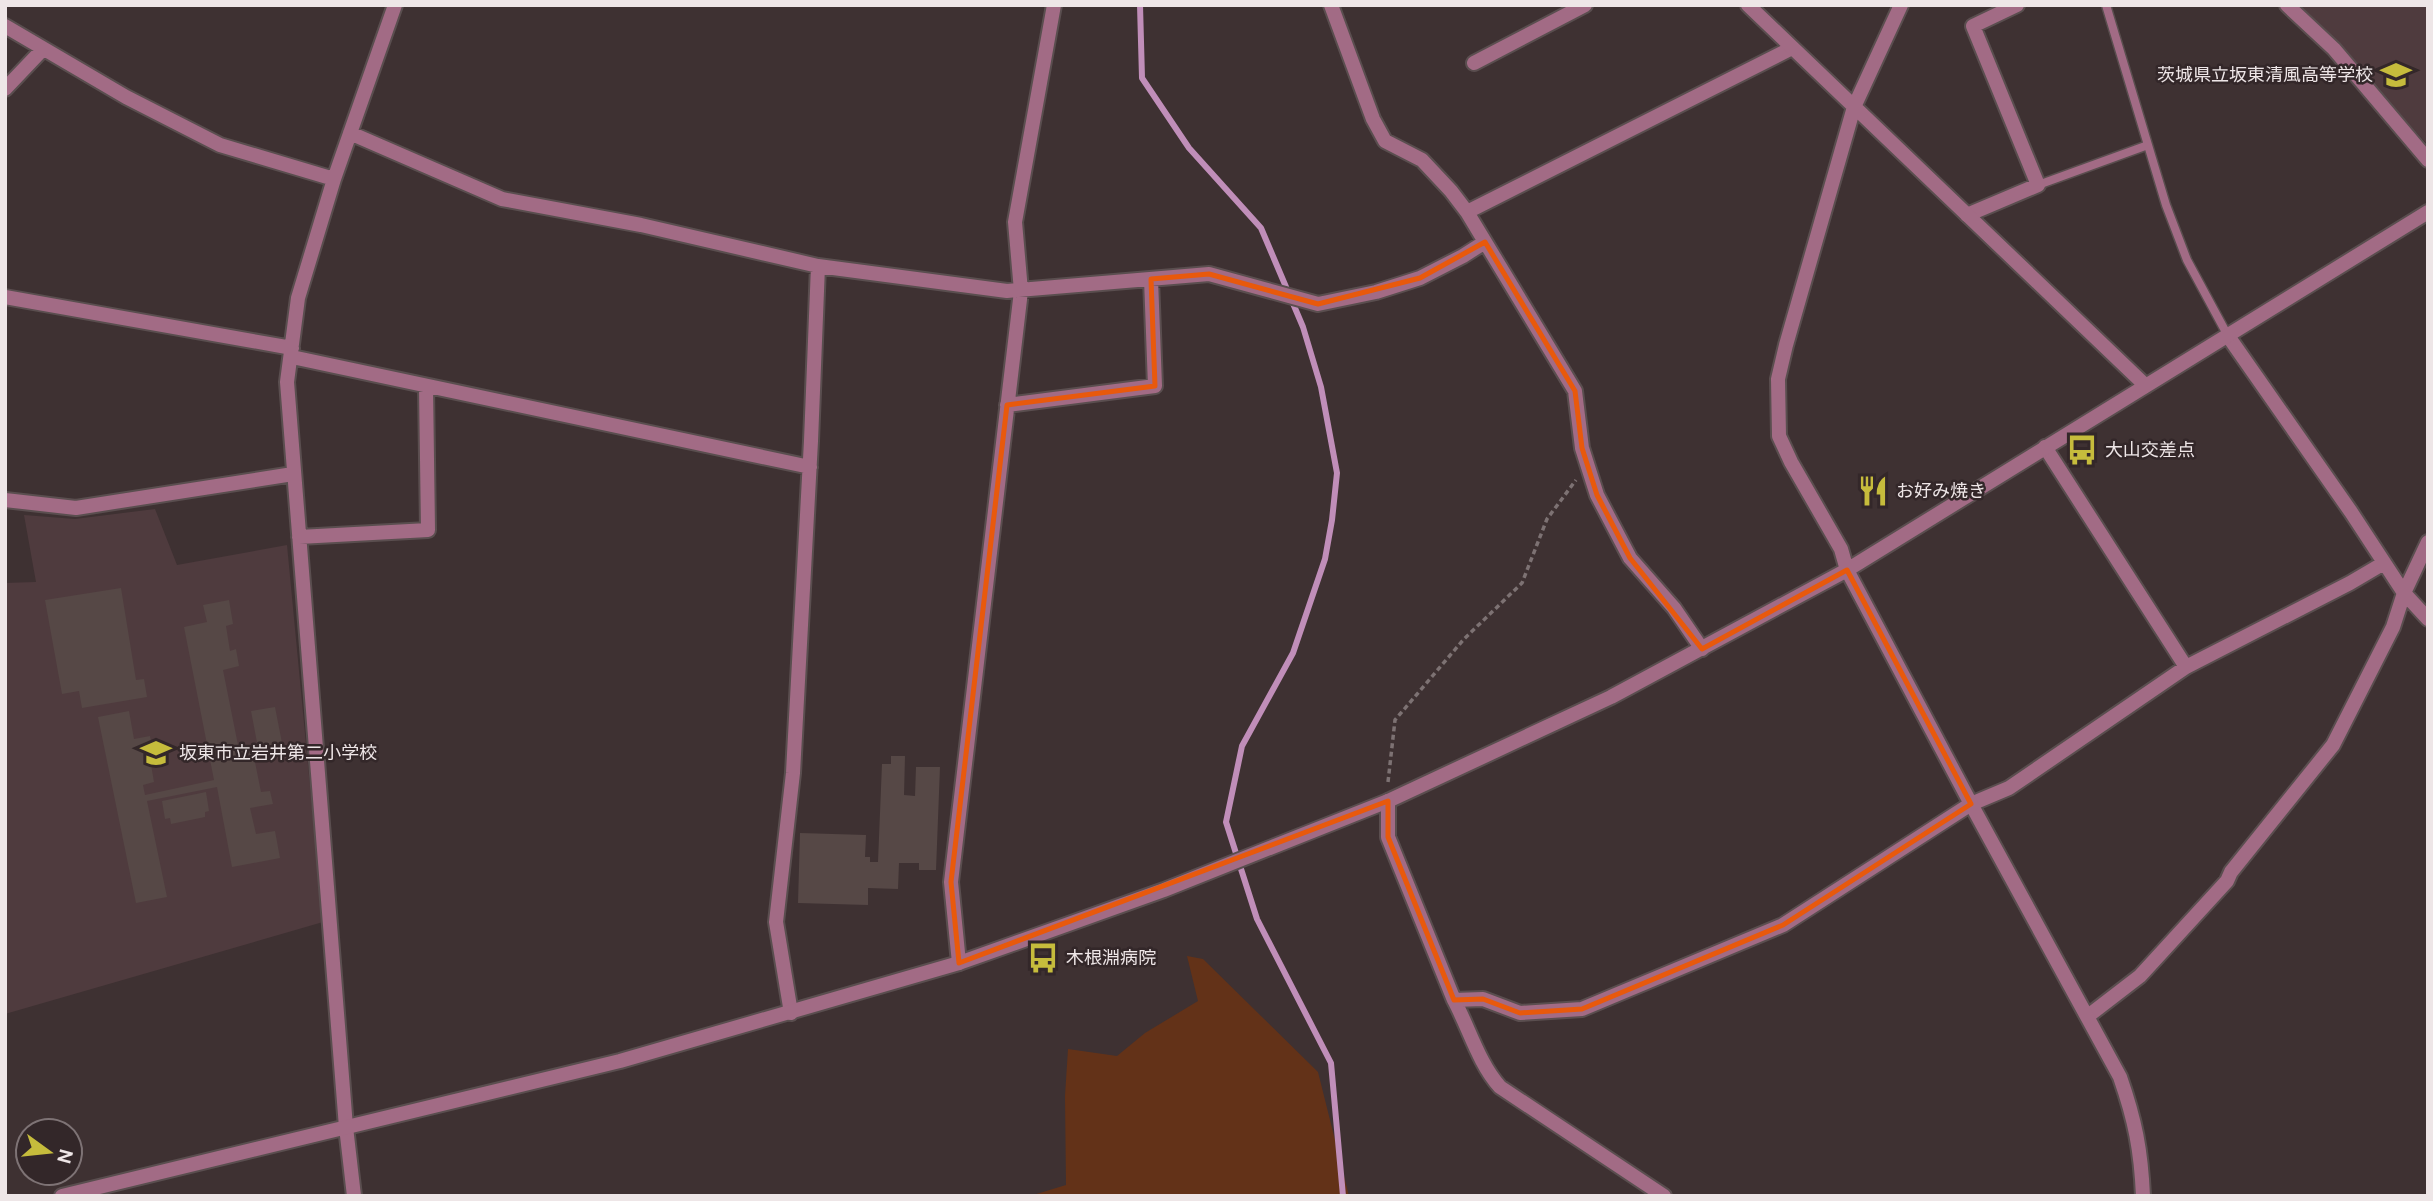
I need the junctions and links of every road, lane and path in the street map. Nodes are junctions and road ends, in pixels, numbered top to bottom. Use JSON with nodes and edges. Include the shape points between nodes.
{"nodes":[{"id":1,"x":395,"y":5,"type":"edge"},
{"id":2,"x":1054,"y":5,"type":"edge"},
{"id":3,"x":1331,"y":5,"type":"edge"},
{"id":4,"x":1585,"y":5,"type":"edge"},
{"id":5,"x":1748,"y":5,"type":"edge"},
{"id":6,"x":1901,"y":5,"type":"edge"},
{"id":7,"x":2017,"y":5,"type":"edge"},
{"id":8,"x":2106,"y":5,"type":"edge"},
{"id":9,"x":2287,"y":5,"type":"edge"},
{"id":10,"x":5,"y":26,"type":"edge"},
{"id":11,"x":1792,"y":48,"type":"junction"},
{"id":12,"x":43,"y":50,"type":"junction"},
{"id":13,"x":1474,"y":63,"type":"dead end"},
{"id":14,"x":5,"y":89,"type":"edge"},
{"id":15,"x":1854,"y":107,"type":"junction"},
{"id":16,"x":350,"y":133,"type":"junction"},
{"id":17,"x":2148,"y":145,"type":"junction"},
{"id":18,"x":2428,"y":160,"type":"edge"},
{"id":19,"x":334,"y":179,"type":"junction"},
{"id":20,"x":2038,"y":185,"type":"junction"},
{"id":21,"x":1467,"y":212,"type":"junction"},
{"id":22,"x":2428,"y":212,"type":"edge"},
{"id":23,"x":1967,"y":215,"type":"junction"},
{"id":24,"x":1485,"y":242,"type":"junction"},
{"id":25,"x":818,"y":266,"type":"junction"},
{"id":26,"x":1151,"y":279,"type":"junction"},
{"id":27,"x":1021,"y":291,"type":"junction"},
{"id":28,"x":5,"y":297,"type":"edge"},
{"id":29,"x":2228,"y":336,"type":"junction"},
{"id":30,"x":292,"y":352,"type":"junction"},
{"id":31,"x":2146,"y":386,"type":"junction"},
{"id":32,"x":426,"y":387,"type":"junction"},
{"id":33,"x":1007,"y":405,"type":"junction"},
{"id":34,"x":2045,"y":447,"type":"junction"},
{"id":35,"x":1587,"y":464,"type":"junction"},
{"id":36,"x":810,"y":467,"type":"junction"},
{"id":37,"x":293,"y":474,"type":"junction"},
{"id":38,"x":5,"y":500,"type":"edge"},
{"id":39,"x":299,"y":537,"type":"junction"},
{"id":40,"x":2428,"y":542,"type":"edge"},
{"id":41,"x":2384,"y":563,"type":"junction"},
{"id":42,"x":2428,"y":565,"type":"edge"},
{"id":43,"x":1847,"y":570,"type":"junction"},
{"id":44,"x":2404,"y":593,"type":"junction"},
{"id":45,"x":2428,"y":619,"type":"edge"},
{"id":46,"x":1702,"y":649,"type":"junction"},
{"id":47,"x":2186,"y":667,"type":"junction"},
{"id":48,"x":1388,"y":801,"type":"junction"},
{"id":49,"x":1971,"y":804,"type":"junction"},
{"id":50,"x":959,"y":963,"type":"junction"},
{"id":51,"x":1454,"y":1000,"type":"junction"},
{"id":52,"x":791,"y":1013,"type":"junction"},
{"id":53,"x":2088,"y":1016,"type":"junction"},
{"id":54,"x":346,"y":1127,"type":"junction"},
{"id":55,"x":62,"y":1196,"type":"edge"},
{"id":56,"x":354,"y":1196,"type":"edge"},
{"id":57,"x":1664,"y":1196,"type":"edge"},
{"id":58,"x":2143,"y":1196,"type":"edge"}],
"edges":[{"from":1,"to":16,"type":"street"},
{"from":2,"to":27,"type":"street","via":[[1015,222]]},
{"from":3,"to":21,"type":"street","via":[[1385,141],[1422,160]]},
{"from":4,"to":13,"type":"street"},
{"from":5,"to":11,"type":"street"},
{"from":6,"to":15,"type":"street"},
{"from":7,"to":20,"type":"street","via":[[1973,26]]},
{"from":8,"to":17,"type":"lane"},
{"from":9,"to":18,"type":"street","via":[[2334,49]]},
{"from":10,"to":12,"type":"street"},
{"from":11,"to":15,"type":"street"},
{"from":11,"to":21,"type":"street"},
{"from":12,"to":14,"type":"street"},
{"from":12,"to":19,"type":"street","via":[[220,145]]},
{"from":15,"to":23,"type":"street"},
{"from":15,"to":43,"type":"street","via":[[1786,345],[1777,408],[1779,436],[1841,549]]},
{"from":16,"to":19,"type":"street"},
{"from":16,"to":25,"type":"street","via":[[502,200],[641,225]]},
{"from":17,"to":20,"type":"lane"},
{"from":17,"to":29,"type":"lane","via":[[2187,260]]},
{"from":19,"to":30,"type":"street","via":[[298,298]]},
{"from":20,"to":23,"type":"street"},
{"from":21,"to":24,"type":"street"},
{"from":22,"to":29,"type":"street"},
{"from":23,"to":31,"type":"street"},
{"from":24,"to":26,"type":"street","via":[[1420,278],[1318,304],[1209,274]]},
{"from":24,"to":35,"type":"street","via":[[1575,391]]},
{"from":25,"to":27,"type":"street"},
{"from":25,"to":36,"type":"street"},
{"from":26,"to":27,"type":"street"},
{"from":26,"to":33,"type":"street","via":[[1155,386]]},
{"from":27,"to":33,"type":"street"},
{"from":28,"to":30,"type":"street"},
{"from":29,"to":31,"type":"street"},
{"from":29,"to":41,"type":"street"},
{"from":30,"to":32,"type":"street"},
{"from":30,"to":37,"type":"street","via":[[287,382]]},
{"from":31,"to":34,"type":"street"},
{"from":32,"to":36,"type":"street"},
{"from":32,"to":39,"type":"street","via":[[428,530]]},
{"from":33,"to":50,"type":"street","via":[[951,882]]},
{"from":34,"to":43,"type":"street"},
{"from":34,"to":47,"type":"street"},
{"from":35,"to":46,"type":"street","via":[[1597,495],[1630,558]]},
{"from":35,"to":48,"type":"path","via":[[1547,519],[1522,583],[1464,639],[1395,720]]},
{"from":36,"to":52,"type":"street","via":[[793,772],[776,922]]},
{"from":37,"to":38,"type":"street","via":[[76,508]]},
{"from":37,"to":39,"type":"street"},
{"from":39,"to":54,"type":"street"},
{"from":40,"to":44,"type":"street"},
{"from":41,"to":44,"type":"street"},
{"from":41,"to":47,"type":"street"},
{"from":42,"to":44,"type":"street"},
{"from":43,"to":46,"type":"street"},
{"from":43,"to":49,"type":"street"},
{"from":44,"to":45,"type":"street"},
{"from":44,"to":53,"type":"street","via":[[2393,627],[2333,745],[2227,881],[2140,976]]},
{"from":46,"to":48,"type":"street","via":[[1611,697]]},
{"from":47,"to":49,"type":"street","via":[[2009,788]]},
{"from":48,"to":50,"type":"street","via":[[1164,890]]},
{"from":48,"to":51,"type":"street","via":[[1388,837]]},
{"from":49,"to":51,"type":"street","via":[[1783,925],[1581,1009],[1520,1013],[1483,999]]},
{"from":49,"to":53,"type":"street"},
{"from":50,"to":52,"type":"street"},
{"from":51,"to":57,"type":"street","via":[[1488,1074],[1500,1087]]},
{"from":52,"to":54,"type":"street","via":[[620,1061]]},
{"from":53,"to":58,"type":"street","via":[[2133,1113],[2141,1150]]},
{"from":54,"to":55,"type":"street"},
{"from":54,"to":56,"type":"street"}]}
